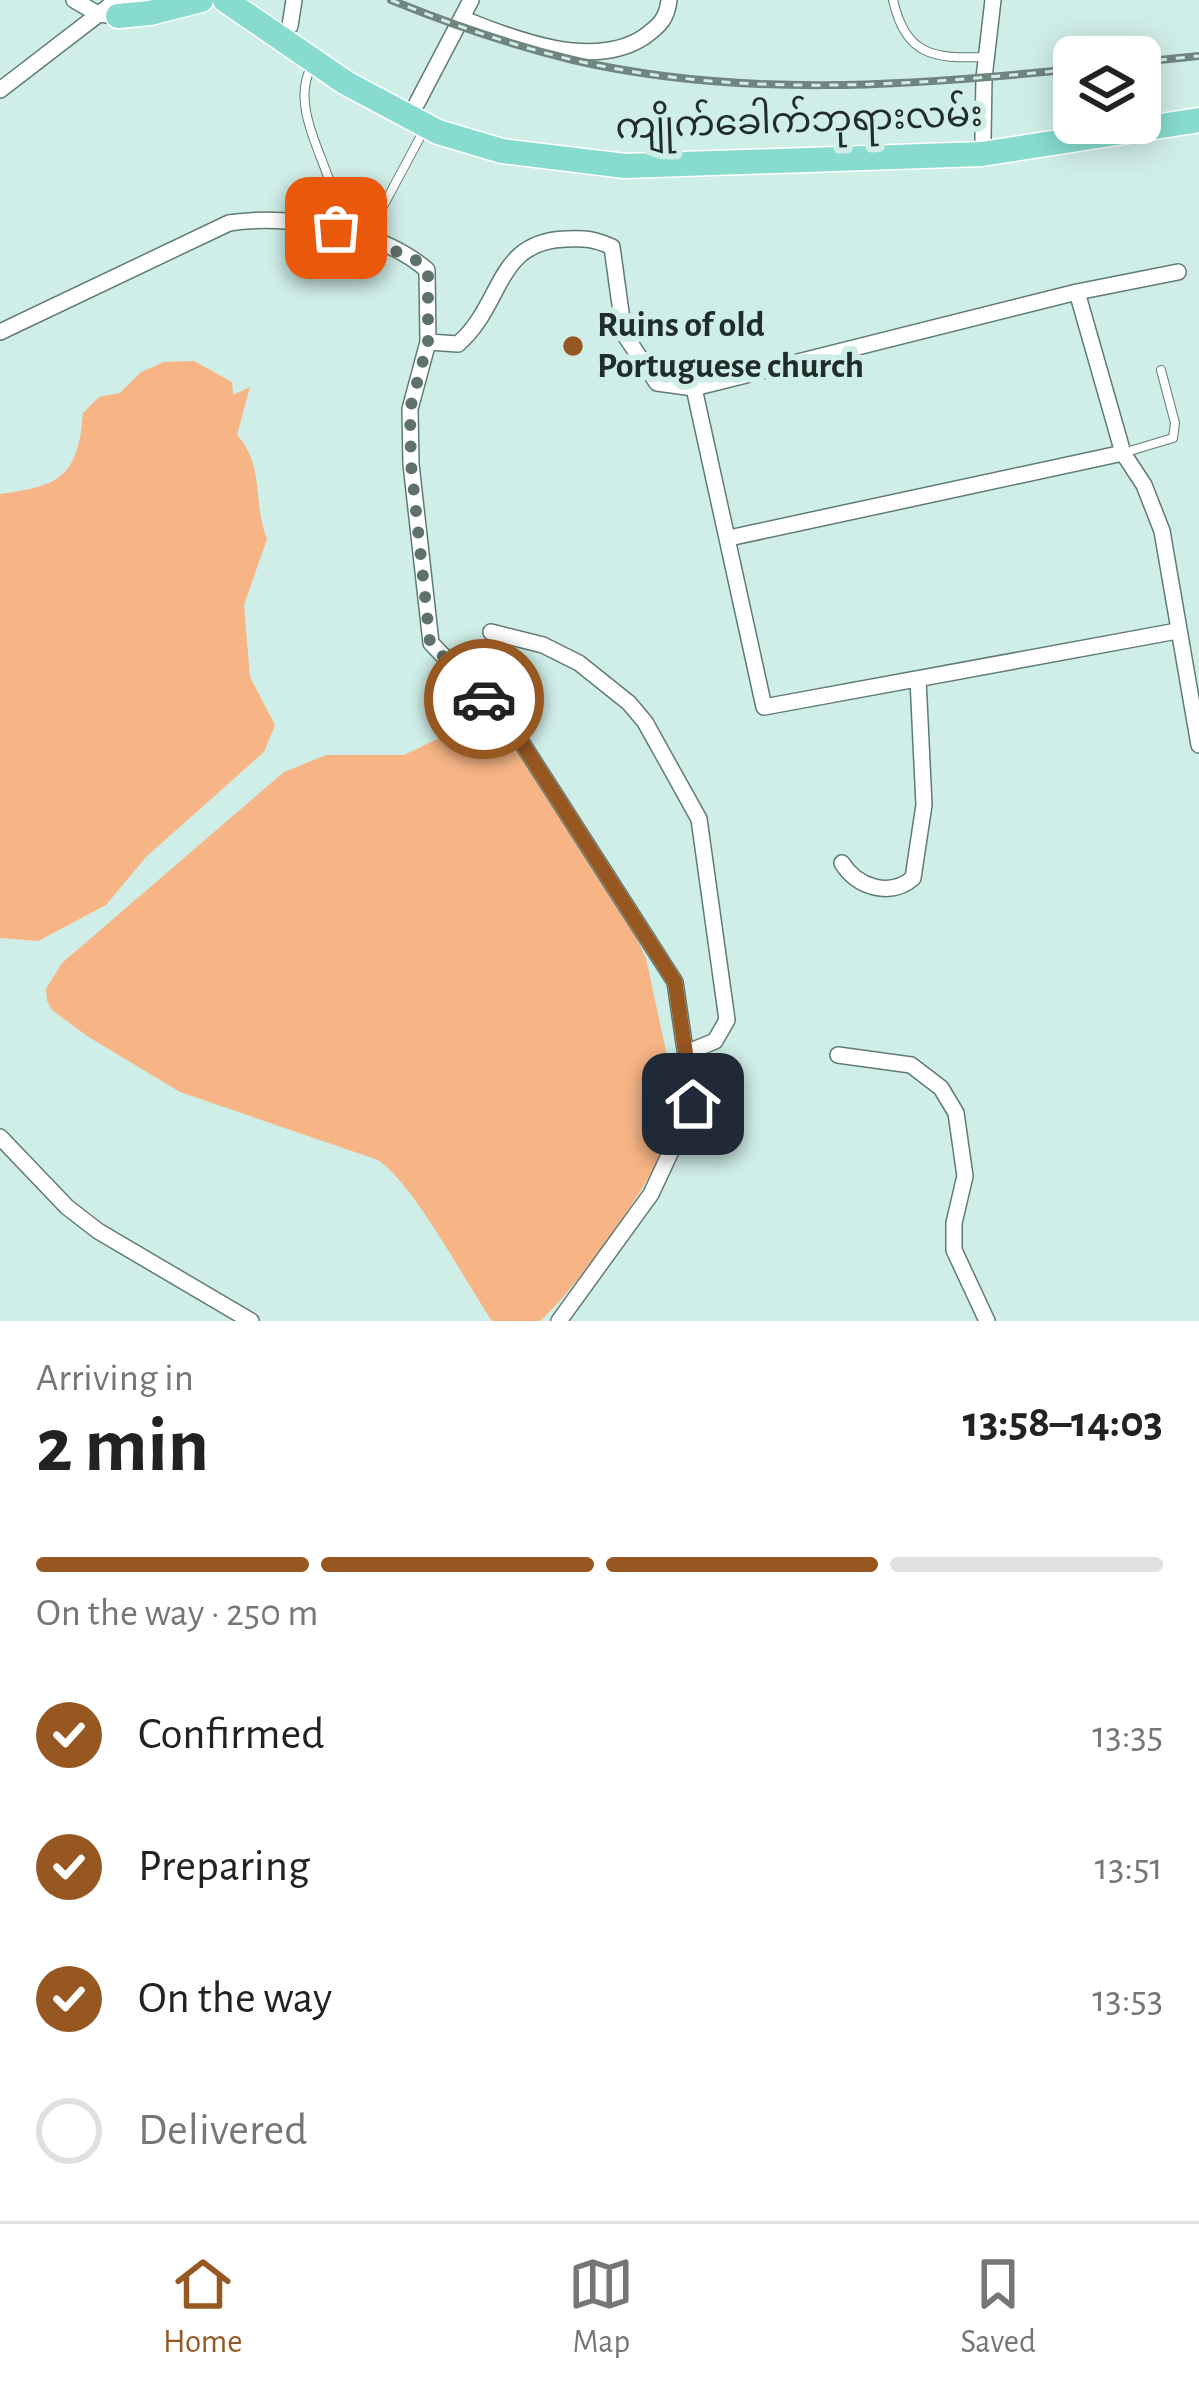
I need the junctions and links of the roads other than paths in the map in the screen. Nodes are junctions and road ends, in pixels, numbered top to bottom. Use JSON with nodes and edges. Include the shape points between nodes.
{"nodes":[{"id":1,"x":74,"y":0,"type":"edge"},
{"id":2,"x":201,"y":0,"type":"edge"},
{"id":3,"x":225,"y":0,"type":"edge"},
{"id":4,"x":252,"y":0,"type":"edge"},
{"id":5,"x":471,"y":0,"type":"edge"},
{"id":6,"x":669,"y":0,"type":"edge"},
{"id":7,"x":892,"y":0,"type":"edge"},
{"id":8,"x":993,"y":0,"type":"edge"},
{"id":9,"x":112,"y":6,"type":"edge"},
{"id":10,"x":292,"y":13,"type":"edge"},
{"id":11,"x":464,"y":19,"type":"junction"},
{"id":12,"x":987,"y":57,"type":"junction"},
{"id":13,"x":315,"y":62,"type":"junction"},
{"id":14,"x":0,"y":90,"type":"edge"},
{"id":15,"x":1199,"y":105,"type":"edge"},
{"id":16,"x":1161,"y":111,"type":"edge"},
{"id":17,"x":422,"y":114,"type":"junction"},
{"id":18,"x":1199,"y":120,"type":"edge"},
{"id":19,"x":1053,"y":129,"type":"edge"},
{"id":20,"x":983,"y":140,"type":"junction"},
{"id":21,"x":336,"y":228,"type":"junction"},
{"id":22,"x":365,"y":239,"type":"junction"},
{"id":23,"x":1178,"y":272,"type":"dead end"},
{"id":24,"x":1077,"y":292,"type":"junction"},
{"id":25,"x":0,"y":332,"type":"edge"},
{"id":26,"x":428,"y":342,"type":"junction"},
{"id":27,"x":1161,"y":370,"type":"dead end"},
{"id":28,"x":694,"y":388,"type":"junction"},
{"id":29,"x":1123,"y":453,"type":"junction"},
{"id":30,"x":729,"y":538,"type":"junction"},
{"id":31,"x":1177,"y":631,"type":"junction"},
{"id":32,"x":491,"y":632,"type":"dead end"},
{"id":33,"x":918,"y":679,"type":"junction"},
{"id":34,"x":1199,"y":745,"type":"edge"},
{"id":35,"x":842,"y":863,"type":"dead end"},
{"id":36,"x":686,"y":1053,"type":"junction"},
{"id":37,"x":838,"y":1055,"type":"dead end"},
{"id":38,"x":0,"y":1137,"type":"edge"},
{"id":39,"x":251,"y":1321,"type":"edge"},
{"id":40,"x":559,"y":1321,"type":"edge"},
{"id":41,"x":987,"y":1321,"type":"edge"}],
"edges":[{"from":1,"to":9,"type":"street"},
{"from":2,"to":9,"type":"main road","via":[[150,14]]},
{"from":3,"to":13,"type":"main road","name":"ကျိုက်ခေါက်ဘုရားလမ်း"},
{"from":4,"to":10,"type":"main road","name":"ကျိုက်ခေါက်ဘုရားလမ်း"},
{"from":5,"to":11,"type":"street"},
{"from":6,"to":11,"type":"street","via":[[655,30],[604,53]]},
{"from":7,"to":12,"type":"lane","via":[[898,25],[915,44],[943,56]]},
{"from":8,"to":12,"type":"street"},
{"from":9,"to":14,"type":"street"},
{"from":10,"to":17,"type":"main road","name":"ကျိုက်ခေါက်ဘုရားလမ်း","via":[[354,69]]},
{"from":11,"to":17,"type":"street"},
{"from":12,"to":20,"type":"street"},
{"from":13,"to":17,"type":"main road","name":"ကျိုက်ခေါက်ဘုရားလမ်း"},
{"from":13,"to":21,"type":"lane","via":[[304,89]]},
{"from":15,"to":16,"type":"main road"},
{"from":17,"to":18,"type":"main road","name":"ကျိုက်ခေါက်ဘုရားလမ်း","via":[[502,151],[625,166],[982,154]]},
{"from":17,"to":20,"type":"main road","name":"ကျိုက်ခေါက်ဘုရားလမ်း","via":[[507,136],[628,151]]},
{"from":17,"to":22,"type":"lane"},
{"from":19,"to":20,"type":"main road","name":"ကျိုက်ခေါက်ဘုရားလမ်း"},
{"from":21,"to":22,"type":"street"},
{"from":21,"to":25,"type":"street","via":[[261,218],[229,223]]},
{"from":22,"to":26,"type":"street","via":[[428,270]]},
{"from":23,"to":24,"type":"street"},
{"from":24,"to":28,"type":"street"},
{"from":24,"to":29,"type":"street"},
{"from":26,"to":28,"type":"street","via":[[458,344],[473,331],[519,252],[546,239],[593,238],[612,247],[624,334],[657,383]]},
{"from":26,"to":36,"type":"street","via":[[410,409],[430,643],[513,729],[675,982]]},
{"from":27,"to":29,"type":"lane","via":[[1173,438]]},
{"from":28,"to":30,"type":"street"},
{"from":29,"to":30,"type":"street"},
{"from":29,"to":31,"type":"street","via":[[1162,531]]},
{"from":30,"to":33,"type":"street","via":[[764,707]]},
{"from":31,"to":33,"type":"street"},
{"from":31,"to":34,"type":"street"},
{"from":32,"to":36,"type":"street","via":[[543,645],[601,677],[640,714],[695,810],[727,1020],[715,1041]]},
{"from":33,"to":35,"type":"street","via":[[924,805],[913,878],[900,887],[859,885]]},
{"from":36,"to":40,"type":"street","via":[[693,1104],[651,1194]]},
{"from":37,"to":41,"type":"street","via":[[910,1065],[956,1113],[964,1176],[954,1250]]},
{"from":38,"to":39,"type":"street","via":[[98,1231]]}]}
